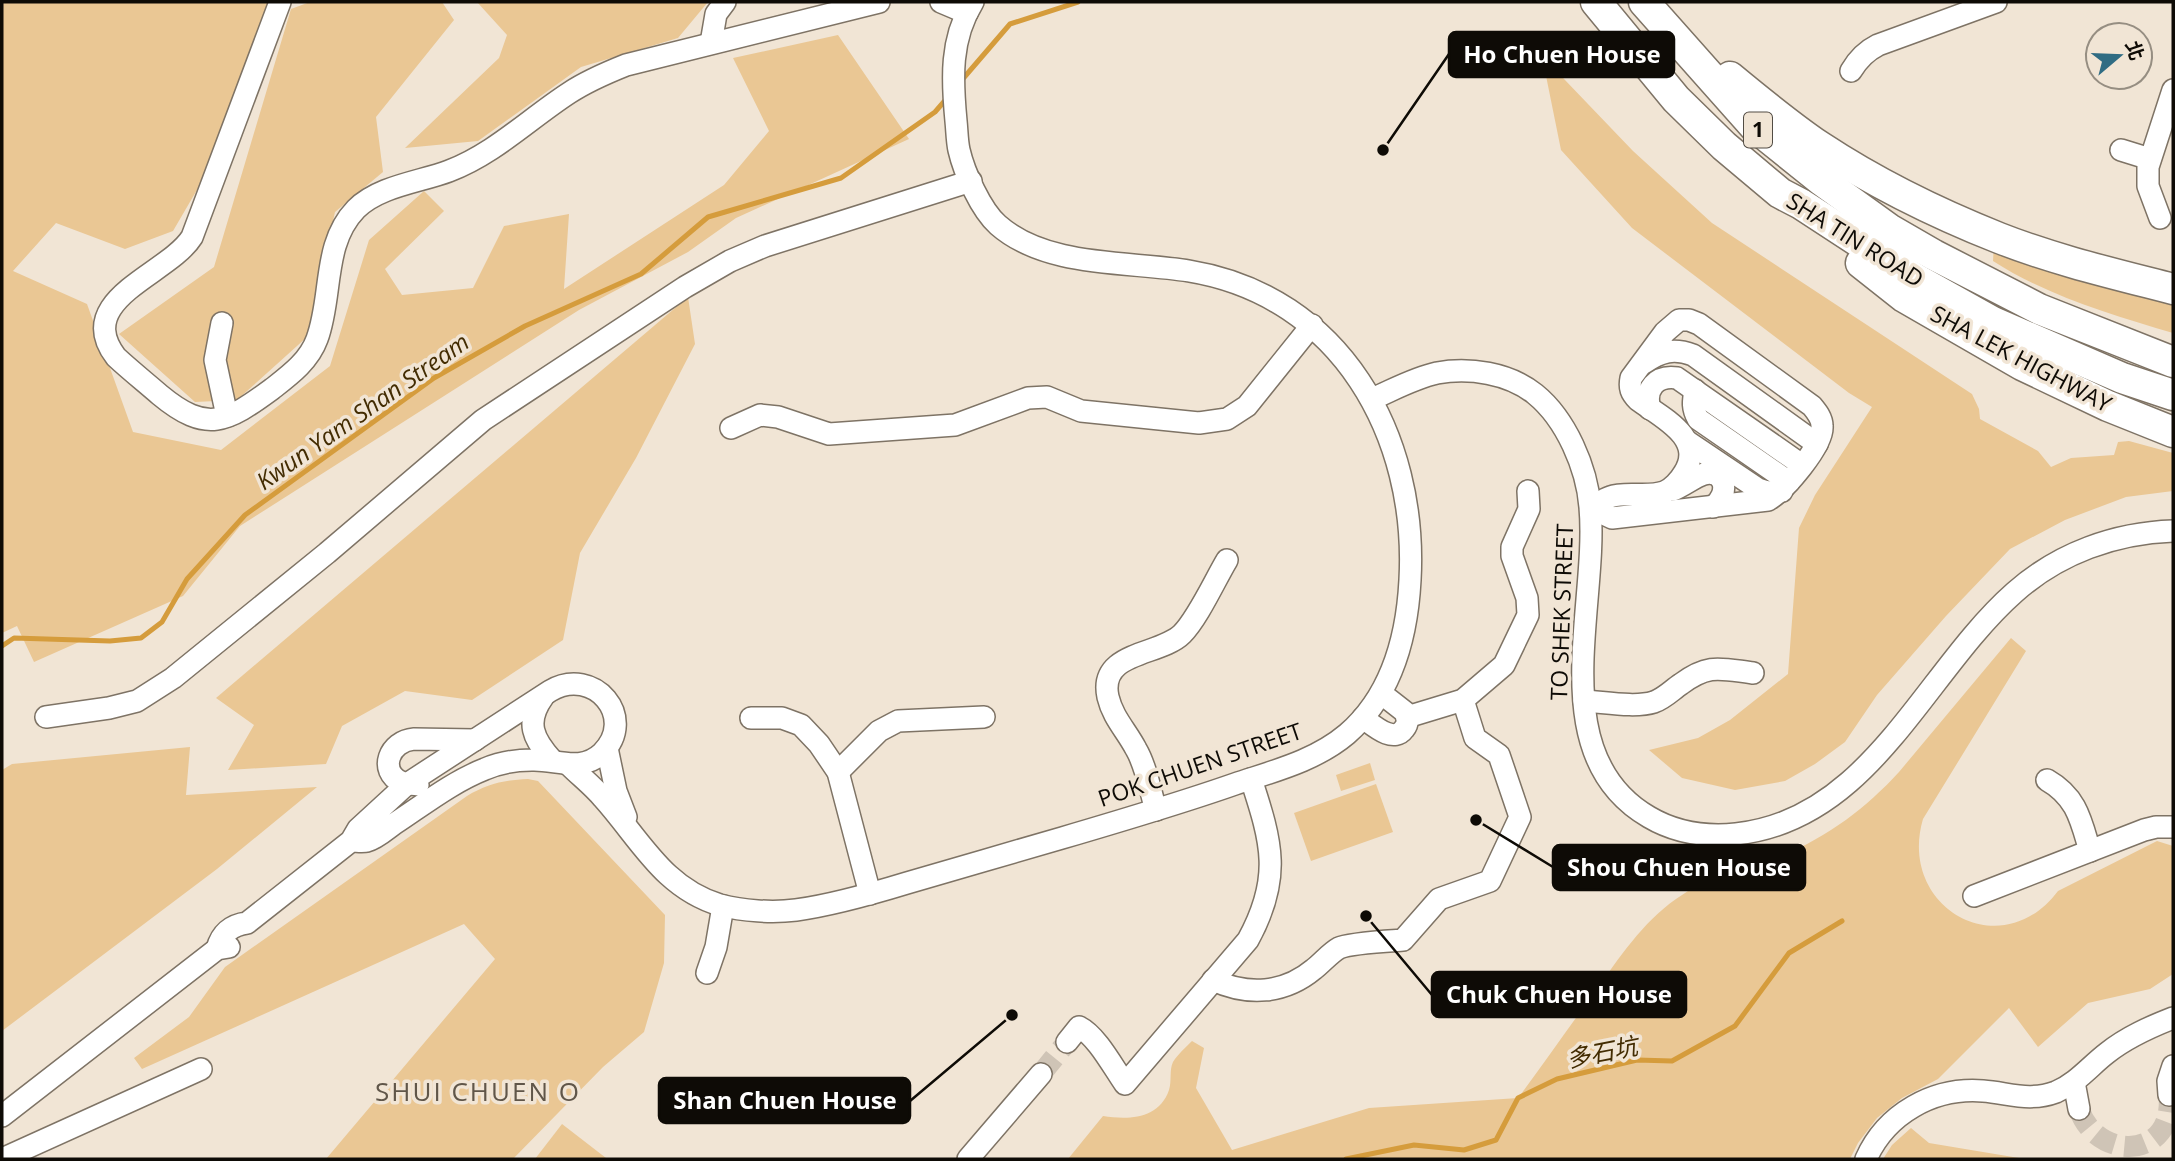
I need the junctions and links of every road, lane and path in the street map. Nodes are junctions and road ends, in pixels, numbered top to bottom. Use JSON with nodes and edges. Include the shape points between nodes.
{"nodes":[{"id":1,"x":280,"y":2,"type":"edge"},
{"id":2,"x":725,"y":2,"type":"edge"},
{"id":3,"x":879,"y":2,"type":"edge"},
{"id":4,"x":941,"y":2,"type":"edge"},
{"id":5,"x":1596,"y":2,"type":"edge"},
{"id":6,"x":1644,"y":2,"type":"edge"},
{"id":7,"x":1996,"y":2,"type":"edge"},
{"id":8,"x":970,"y":7,"type":"edge"},
{"id":9,"x":1664,"y":24,"type":"junction"},
{"id":10,"x":711,"y":43,"type":"junction"},
{"id":11,"x":1851,"y":71,"type":"dead end"},
{"id":12,"x":2173,"y":90,"type":"edge"},
{"id":13,"x":2121,"y":150,"type":"dead end"},
{"id":14,"x":2150,"y":159,"type":"junction"},
{"id":15,"x":971,"y":180,"type":"junction"},
{"id":16,"x":1780,"y":193,"type":"junction"},
{"id":17,"x":2161,"y":218,"type":"dead end"},
{"id":18,"x":2173,"y":289,"type":"edge"},
{"id":19,"x":222,"y":323,"type":"dead end"},
{"id":20,"x":1312,"y":325,"type":"junction"},
{"id":21,"x":2105,"y":335,"type":"junction"},
{"id":22,"x":2173,"y":348,"type":"edge"},
{"id":23,"x":2173,"y":362,"type":"edge"},
{"id":24,"x":1637,"y":369,"type":"junction"},
{"id":25,"x":1695,"y":390,"type":"junction"},
{"id":26,"x":2173,"y":395,"type":"edge"},
{"id":27,"x":1371,"y":399,"type":"junction"},
{"id":28,"x":1650,"y":409,"type":"junction"},
{"id":29,"x":227,"y":416,"type":"junction"},
{"id":30,"x":731,"y":428,"type":"dead end"},
{"id":31,"x":2173,"y":432,"type":"edge"},
{"id":32,"x":1688,"y":442,"type":"junction"},
{"id":33,"x":1817,"y":444,"type":"junction"},
{"id":34,"x":1802,"y":465,"type":"junction"},
{"id":35,"x":1785,"y":486,"type":"junction"},
{"id":36,"x":1528,"y":491,"type":"dead end"},
{"id":37,"x":1664,"y":492,"type":"junction"},
{"id":38,"x":1713,"y":507,"type":"junction"},
{"id":39,"x":1591,"y":508,"type":"junction"},
{"id":40,"x":2173,"y":531,"type":"edge"},
{"id":41,"x":1227,"y":560,"type":"dead end"},
{"id":42,"x":1753,"y":673,"type":"dead end"},
{"id":43,"x":1382,"y":694,"type":"junction"},
{"id":44,"x":1583,"y":694,"type":"junction"},
{"id":45,"x":543,"y":697,"type":"junction"},
{"id":46,"x":1463,"y":701,"type":"junction"},
{"id":47,"x":46,"y":717,"type":"dead end"},
{"id":48,"x":984,"y":717,"type":"dead end"},
{"id":49,"x":1407,"y":717,"type":"junction"},
{"id":50,"x":751,"y":718,"type":"dead end"},
{"id":51,"x":1363,"y":718,"type":"junction"},
{"id":52,"x":475,"y":740,"type":"junction"},
{"id":53,"x":607,"y":748,"type":"junction"},
{"id":54,"x":561,"y":762,"type":"junction"},
{"id":55,"x":838,"y":772,"type":"junction"},
{"id":56,"x":1251,"y":779,"type":"junction"},
{"id":57,"x":2047,"y":780,"type":"dead end"},
{"id":58,"x":407,"y":784,"type":"junction"},
{"id":59,"x":450,"y":787,"type":"junction"},
{"id":60,"x":1156,"y":810,"type":"junction"},
{"id":61,"x":2173,"y":827,"type":"edge"},
{"id":62,"x":634,"y":836,"type":"junction"},
{"id":63,"x":351,"y":841,"type":"junction"},
{"id":64,"x":2090,"y":851,"type":"junction"},
{"id":65,"x":870,"y":894,"type":"junction"},
{"id":66,"x":1974,"y":896,"type":"dead end"},
{"id":67,"x":723,"y":906,"type":"junction"},
{"id":68,"x":707,"y":973,"type":"dead end"},
{"id":69,"x":1213,"y":980,"type":"junction"},
{"id":70,"x":2173,"y":1018,"type":"edge"},
{"id":71,"x":1067,"y":1042,"type":"tunnel mouth"},
{"id":72,"x":2173,"y":1066,"type":"edge"},
{"id":73,"x":201,"y":1069,"type":"dead end"},
{"id":74,"x":1041,"y":1074,"type":"tunnel mouth"},
{"id":75,"x":2074,"y":1082,"type":"junction"},
{"id":76,"x":2169,"y":1095,"type":"dead end"},
{"id":77,"x":2080,"y":1109,"type":"tunnel mouth"},
{"id":78,"x":2,"y":1116,"type":"edge"},
{"id":79,"x":2,"y":1159,"type":"edge"},
{"id":80,"x":968,"y":1159,"type":"edge"},
{"id":81,"x":1866,"y":1159,"type":"edge"}],
"edges":[{"from":1,"to":29,"type":"street","via":[[195,232],[179,254],[115,300],[104,328],[116,357],[175,407],[201,419]]},
{"from":2,"to":10,"type":"street","via":[[714,21]]},
{"from":3,"to":10,"type":"street"},
{"from":4,"to":8,"type":"street"},
{"from":5,"to":16,"type":"highway","name":"SHA TIN ROAD","number":"1","via":[[1676,99]]},
{"from":6,"to":9,"type":"highway","name":"SHA TIN ROAD","number":"1"},
{"from":7,"to":11,"type":"street","via":[[1878,45],[1862,55]]},
{"from":8,"to":15,"type":"street","name":"POK CHUEN STREET","via":[[956,42],[953,96],[959,151]]},
{"from":9,"to":18,"type":"highway","via":[[1769,110],[1892,190],[1999,238]]},
{"from":9,"to":21,"type":"highway","name":"SHA TIN ROAD","number":"1","via":[[1755,127],[1871,216],[1934,255],[2039,309]]},
{"from":10,"to":29,"type":"street","via":[[598,77],[482,155],[364,202],[335,244],[320,330],[310,353],[275,387]]},
{"from":12,"to":14,"type":"street"},
{"from":13,"to":14,"type":"street"},
{"from":14,"to":17,"type":"street","via":[[2148,186]]},
{"from":15,"to":20,"type":"street","name":"POK CHUEN STREET","via":[[992,220],[1028,243],[1079,259],[1216,276],[1269,296]]},
{"from":15,"to":47,"type":"street","via":[[765,246],[685,286],[483,420],[173,678],[137,701]]},
{"from":16,"to":26,"type":"highway","name":"SHA TIN ROAD","number":"1","via":[[1993,322]]},
{"from":16,"to":31,"type":"highway","name":"SHA LEK HIGHWAY","via":[[1904,297],[2022,365]]},
{"from":19,"to":29,"type":"street","via":[[215,360]]},
{"from":20,"to":27,"type":"street","name":"POK CHUEN STREET","via":[[1345,359]]},
{"from":20,"to":30,"type":"street","via":[[1255,398],[1227,419],[1199,423],[1081,411],[1047,397],[1028,398],[955,425],[829,434],[760,415]]},
{"from":21,"to":22,"type":"highway"},
{"from":21,"to":23,"type":"highway","name":"SHA TIN ROAD","number":"1"},
{"from":24,"to":28,"type":"street","via":[[1629,387]]},
{"from":24,"to":33,"type":"street","via":[[1665,351],[1693,355]]},
{"from":24,"to":33,"type":"street","via":[[1671,325],[1679,320],[1699,324],[1812,407],[1822,425]]},
{"from":25,"to":28,"type":"street","via":[[1677,377],[1660,379],[1648,391]]},
{"from":25,"to":34,"type":"street"},
{"from":25,"to":35,"type":"street","via":[[1692,402],[1698,419]]},
{"from":27,"to":39,"type":"street","name":"TO SHEK STREET","via":[[1447,372],[1486,373],[1514,382],[1537,395],[1568,436],[1586,478]]},
{"from":27,"to":43,"type":"street","name":"POK CHUEN STREET","via":[[1389,437],[1404,490],[1411,559],[1405,626]]},
{"from":28,"to":32,"type":"street"},
{"from":32,"to":35,"type":"street","via":[[1758,489],[1767,492]]},
{"from":32,"to":37,"type":"street","via":[[1688,464],[1674,486]]},
{"from":33,"to":34,"type":"street"},
{"from":34,"to":35,"type":"street"},
{"from":35,"to":38,"type":"street","via":[[1762,502]]},
{"from":36,"to":46,"type":"street","via":[[1529,509],[1512,556],[1528,615],[1504,666]]},
{"from":37,"to":38,"type":"street","via":[[1701,474],[1716,475],[1724,488]]},
{"from":37,"to":39,"type":"street","via":[[1611,497]]},
{"from":38,"to":39,"type":"street","via":[[1612,518]]},
{"from":39,"to":44,"type":"street","name":"TO SHEK STREET"},
{"from":40,"to":44,"type":"street","name":"TO SHEK STREET","via":[[2106,541],[2069,556],[2029,581],[1977,632],[1866,766],[1808,812],[1767,828],[1721,835],[1683,831],[1634,808],[1604,771],[1591,740]]},
{"from":41,"to":60,"type":"street","via":[[1182,634],[1122,661],[1110,676],[1108,694],[1114,715],[1137,750]]},
{"from":42,"to":44,"type":"street","via":[[1705,670],[1676,688]]},
{"from":43,"to":49,"type":"street"},
{"from":43,"to":51,"type":"street","name":"POK CHUEN STREET"},
{"from":45,"to":52,"type":"street","name":"POK CHUEN STREET"},
{"from":45,"to":53,"type":"street","name":"POK CHUEN STREET","via":[[557,687],[575,683],[599,692],[613,714],[614,732]]},
{"from":45,"to":54,"type":"street","name":"POK CHUEN STREET","via":[[533,730],[540,747]]},
{"from":46,"to":49,"type":"street"},
{"from":46,"to":69,"type":"street","via":[[1475,738],[1499,755],[1520,817],[1490,881],[1439,898],[1403,940],[1340,947],[1312,971],[1282,987],[1247,991]]},
{"from":48,"to":55,"type":"street","via":[[898,721],[879,730]]},
{"from":49,"to":51,"type":"street","via":[[1404,729],[1394,734]]},
{"from":50,"to":55,"type":"street","via":[[782,718],[801,725]]},
{"from":51,"to":56,"type":"street","name":"POK CHUEN STREET","via":[[1317,754]]},
{"from":52,"to":58,"type":"street","name":"POK CHUEN STREET"},
{"from":52,"to":58,"type":"street","via":[[398,743],[389,767]]},
{"from":53,"to":54,"type":"street","name":"POK CHUEN STREET","via":[[590,762]]},
{"from":53,"to":62,"type":"street","name":"POK CHUEN STREET","via":[[616,791]]},
{"from":54,"to":59,"type":"street","name":"POK CHUEN STREET","via":[[509,762]]},
{"from":54,"to":62,"type":"street","name":"POK CHUEN STREET","via":[[603,797]]},
{"from":55,"to":65,"type":"street"},
{"from":56,"to":60,"type":"street","name":"POK CHUEN STREET"},
{"from":56,"to":69,"type":"street","via":[[1270,844],[1268,894],[1248,940]]},
{"from":57,"to":64,"type":"street","via":[[2076,808]]},
{"from":58,"to":59,"type":"street"},
{"from":58,"to":63,"type":"street","name":"POK CHUEN STREET"},
{"from":59,"to":63,"type":"street","name":"POK CHUEN STREET","via":[[368,841]]},
{"from":60,"to":65,"type":"street","name":"POK CHUEN STREET"},
{"from":61,"to":64,"type":"street","via":[[2155,827]]},
{"from":62,"to":67,"type":"street","name":"POK CHUEN STREET","via":[[677,884]]},
{"from":63,"to":78,"type":"street","name":"POK CHUEN STREET","via":[[247,923],[245,935],[227,948],[217,949]]},
{"from":64,"to":66,"type":"street"},
{"from":65,"to":67,"type":"street","name":"POK CHUEN STREET","via":[[788,911]]},
{"from":67,"to":68,"type":"street"},
{"from":69,"to":71,"type":"street","via":[[1125,1084],[1083,1029],[1079,1027]]},
{"from":70,"to":75,"type":"street","via":[[2123,1042]]},
{"from":72,"to":76,"type":"street"},
{"from":73,"to":79,"type":"street"},
{"from":74,"to":80,"type":"street"},
{"from":75,"to":77,"type":"street"},
{"from":75,"to":81,"type":"street","via":[[2041,1096],[1966,1090],[1931,1098],[1894,1121]]}]}
